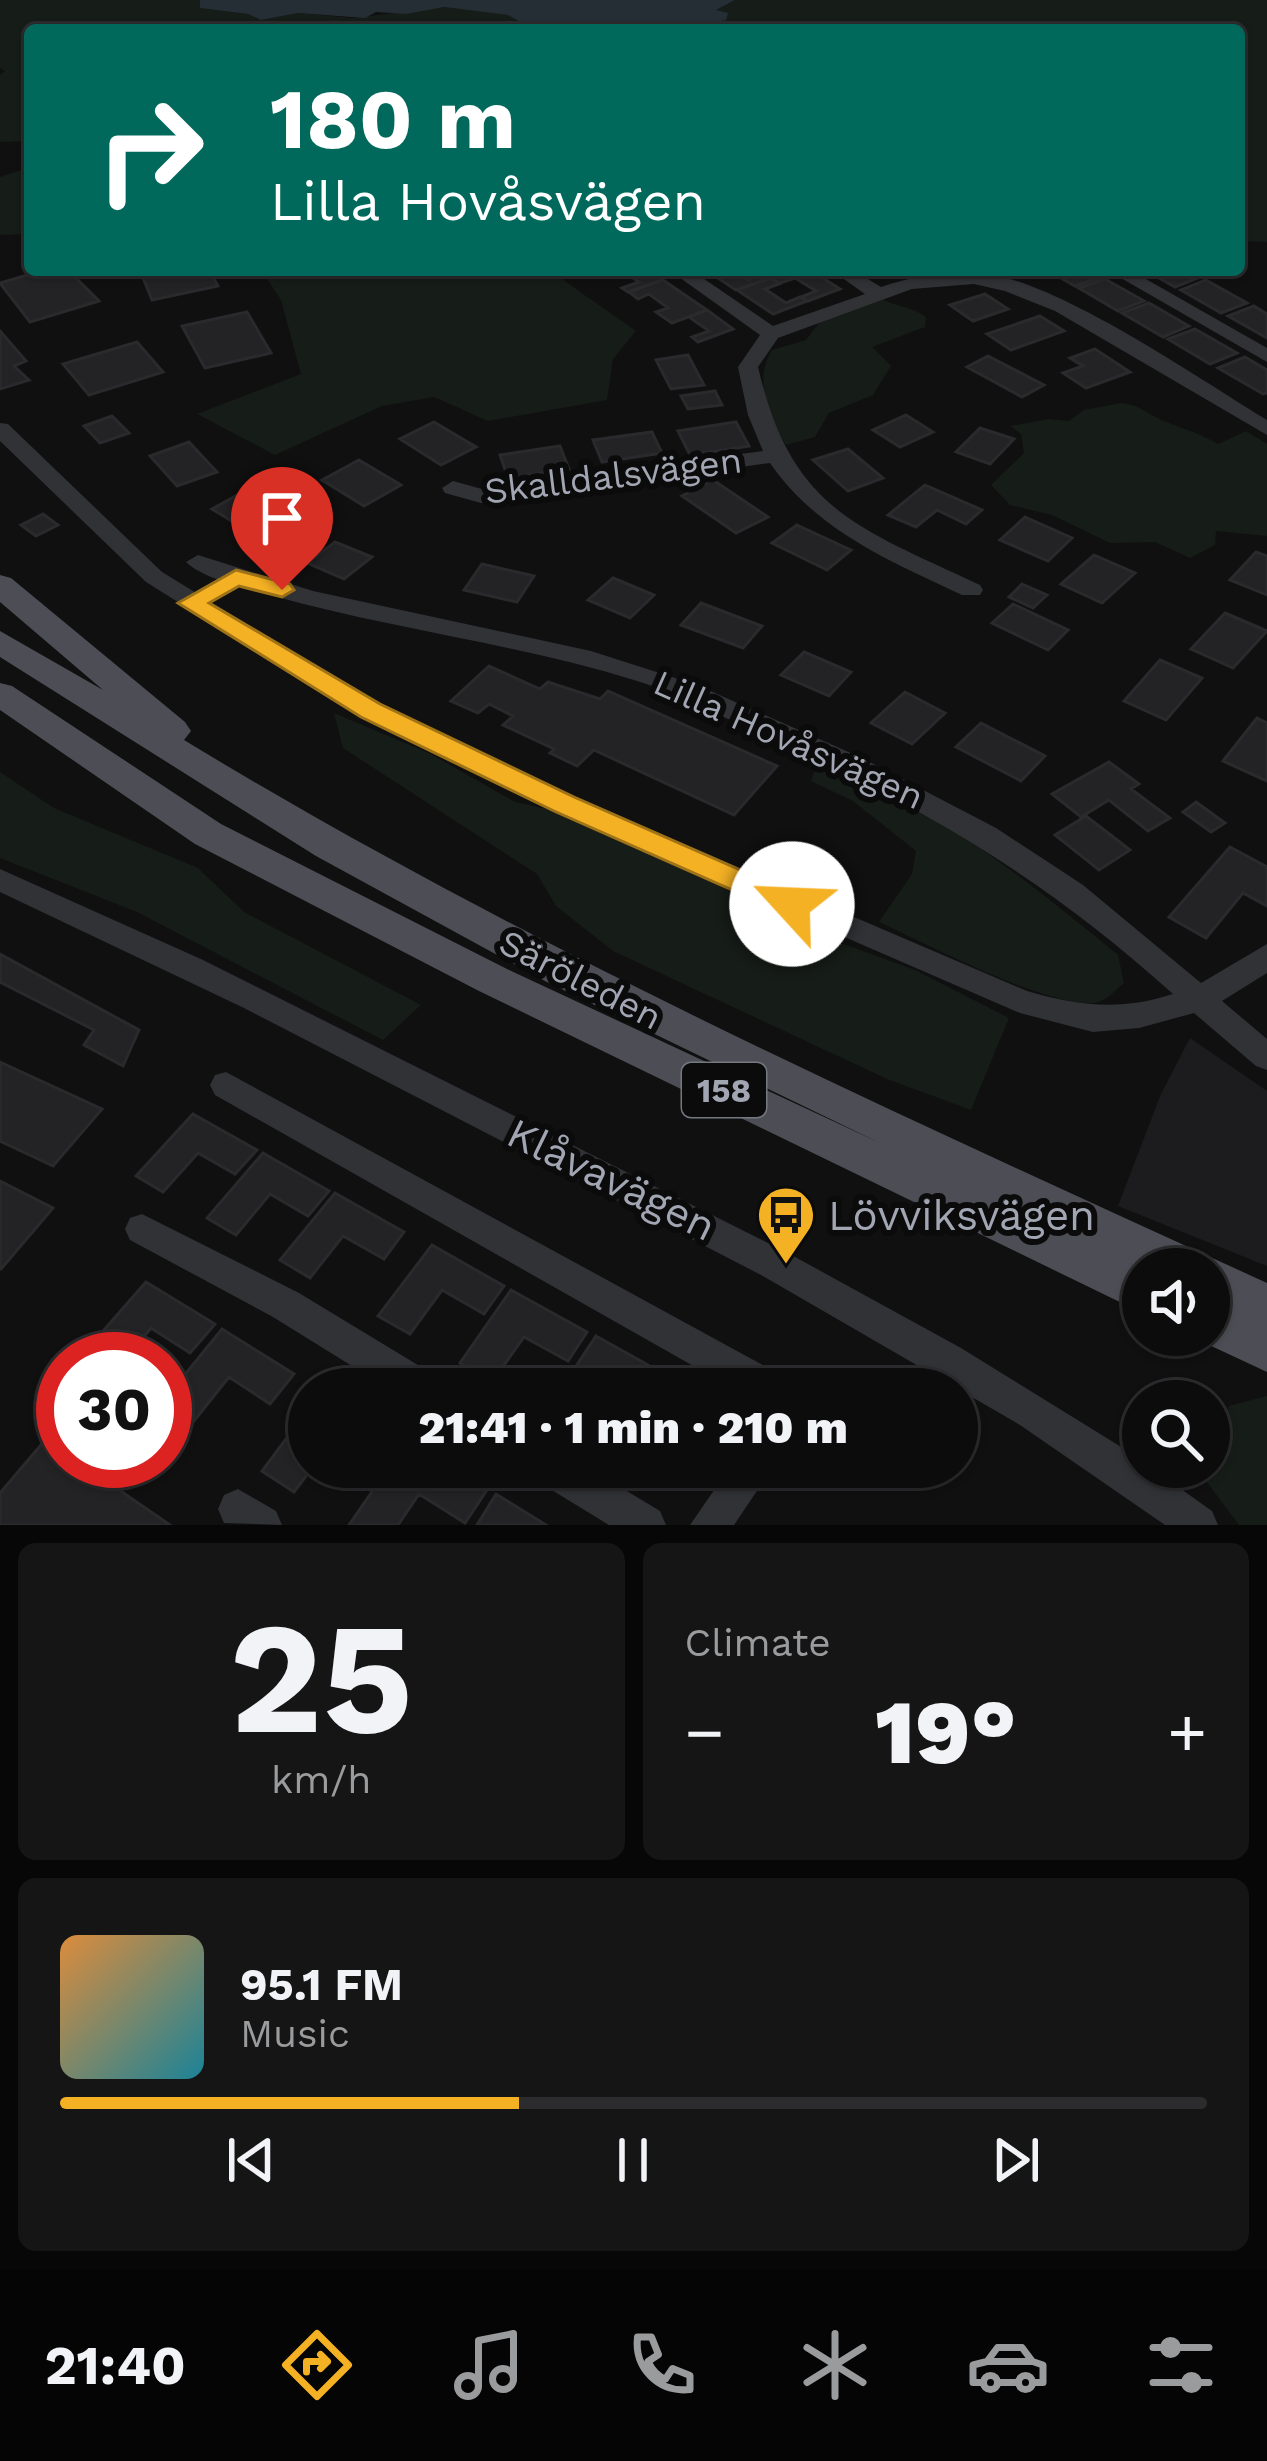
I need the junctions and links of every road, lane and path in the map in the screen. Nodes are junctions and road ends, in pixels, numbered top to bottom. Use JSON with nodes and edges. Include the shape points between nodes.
{"nodes":[{"id":1,"x":687,"y":276,"type":"edge"},
{"id":2,"x":850,"y":276,"type":"edge"},
{"id":3,"x":958,"y":276,"type":"edge"},
{"id":4,"x":978,"y":276,"type":"edge"},
{"id":5,"x":1127,"y":276,"type":"edge"},
{"id":6,"x":878,"y":293,"type":"junction"},
{"id":7,"x":771,"y":334,"type":"junction"},
{"id":8,"x":1267,"y":356,"type":"edge"},
{"id":9,"x":1265,"y":425,"type":"edge"},
{"id":10,"x":0,"y":429,"type":"edge"},
{"id":11,"x":773,"y":456,"type":"junction"},
{"id":12,"x":453,"y":488,"type":"dead end"},
{"id":13,"x":198,"y":562,"type":"dead end"},
{"id":14,"x":236,"y":578,"type":"junction"},
{"id":15,"x":0,"y":585,"type":"edge"},
{"id":16,"x":971,"y":590,"type":"dead end"},
{"id":17,"x":190,"y":603,"type":"junction"},
{"id":18,"x":0,"y":642,"type":"edge"},
{"id":19,"x":0,"y":694,"type":"edge"},
{"id":20,"x":194,"y":764,"type":"junction"},
{"id":21,"x":0,"y":880,"type":"edge"},
{"id":22,"x":1267,"y":956,"type":"edge"},
{"id":23,"x":1198,"y":998,"type":"junction"},
{"id":24,"x":1267,"y":1057,"type":"edge"},
{"id":25,"x":226,"y":1084,"type":"dead end"},
{"id":26,"x":142,"y":1229,"type":"dead end"},
{"id":27,"x":1144,"y":1248,"type":"edge"},
{"id":28,"x":1122,"y":1280,"type":"edge"},
{"id":29,"x":1230,"y":1289,"type":"edge"},
{"id":30,"x":1267,"y":1306,"type":"edge"},
{"id":31,"x":1230,"y":1331,"type":"edge"},
{"id":32,"x":1267,"y":1349,"type":"edge"},
{"id":33,"x":388,"y":1368,"type":"edge"},
{"id":34,"x":733,"y":1368,"type":"edge"},
{"id":35,"x":585,"y":1488,"type":"edge"},
{"id":36,"x":738,"y":1488,"type":"edge"},
{"id":37,"x":646,"y":1525,"type":"edge"},
{"id":38,"x":710,"y":1525,"type":"edge"},
{"id":39,"x":1198,"y":1525,"type":"edge"}],
"edges":[{"from":1,"to":7,"type":"street"},
{"from":2,"to":6,"type":"street"},
{"from":3,"to":6,"type":"street"},
{"from":4,"to":9,"type":"street","via":[[1062,307]]},
{"from":5,"to":8,"type":"street"},
{"from":6,"to":7,"type":"street"},
{"from":7,"to":11,"type":"street","name":"Skalldalsvägen","via":[[748,367]]},
{"from":10,"to":17,"type":"street","via":[[119,547]]},
{"from":11,"to":12,"type":"street","name":"Skalldalsvägen","via":[[481,496]]},
{"from":11,"to":16,"type":"street","name":"Skalldalsvägen","via":[[806,497],[849,531]]},
{"from":13,"to":14,"type":"street","name":"Lilla Hovåsvägen"},
{"from":14,"to":17,"type":"street"},
{"from":14,"to":23,"type":"street","name":"Lilla Hovåsvägen","via":[[646,674],[820,747],[915,791],[1027,860]]},
{"from":15,"to":20,"type":"main road","number":"158","via":[[173,730]]},
{"from":17,"to":23,"type":"street","via":[[389,720],[564,804],[1020,1001],[1091,1019],[1155,1013]]},
{"from":18,"to":20,"type":"main road","name":"Säröleden","number":"158"},
{"from":19,"to":28,"type":"main road","name":"Säröleden","number":"158","via":[[208,834],[493,980]]},
{"from":20,"to":27,"type":"main road","name":"Säröleden","number":"158","via":[[559,970]]},
{"from":21,"to":39,"type":"street","name":"Klåvavägen","via":[[135,939],[785,1266],[1127,1471]]},
{"from":22,"to":23,"type":"street"},
{"from":23,"to":24,"type":"street","name":"Lilla Hovåsvägen"},
{"from":25,"to":34,"type":"street"},
{"from":26,"to":33,"type":"street"},
{"from":29,"to":30,"type":"main road"},
{"from":31,"to":32,"type":"main road"},
{"from":35,"to":37,"type":"street"},
{"from":36,"to":38,"type":"street"}]}
